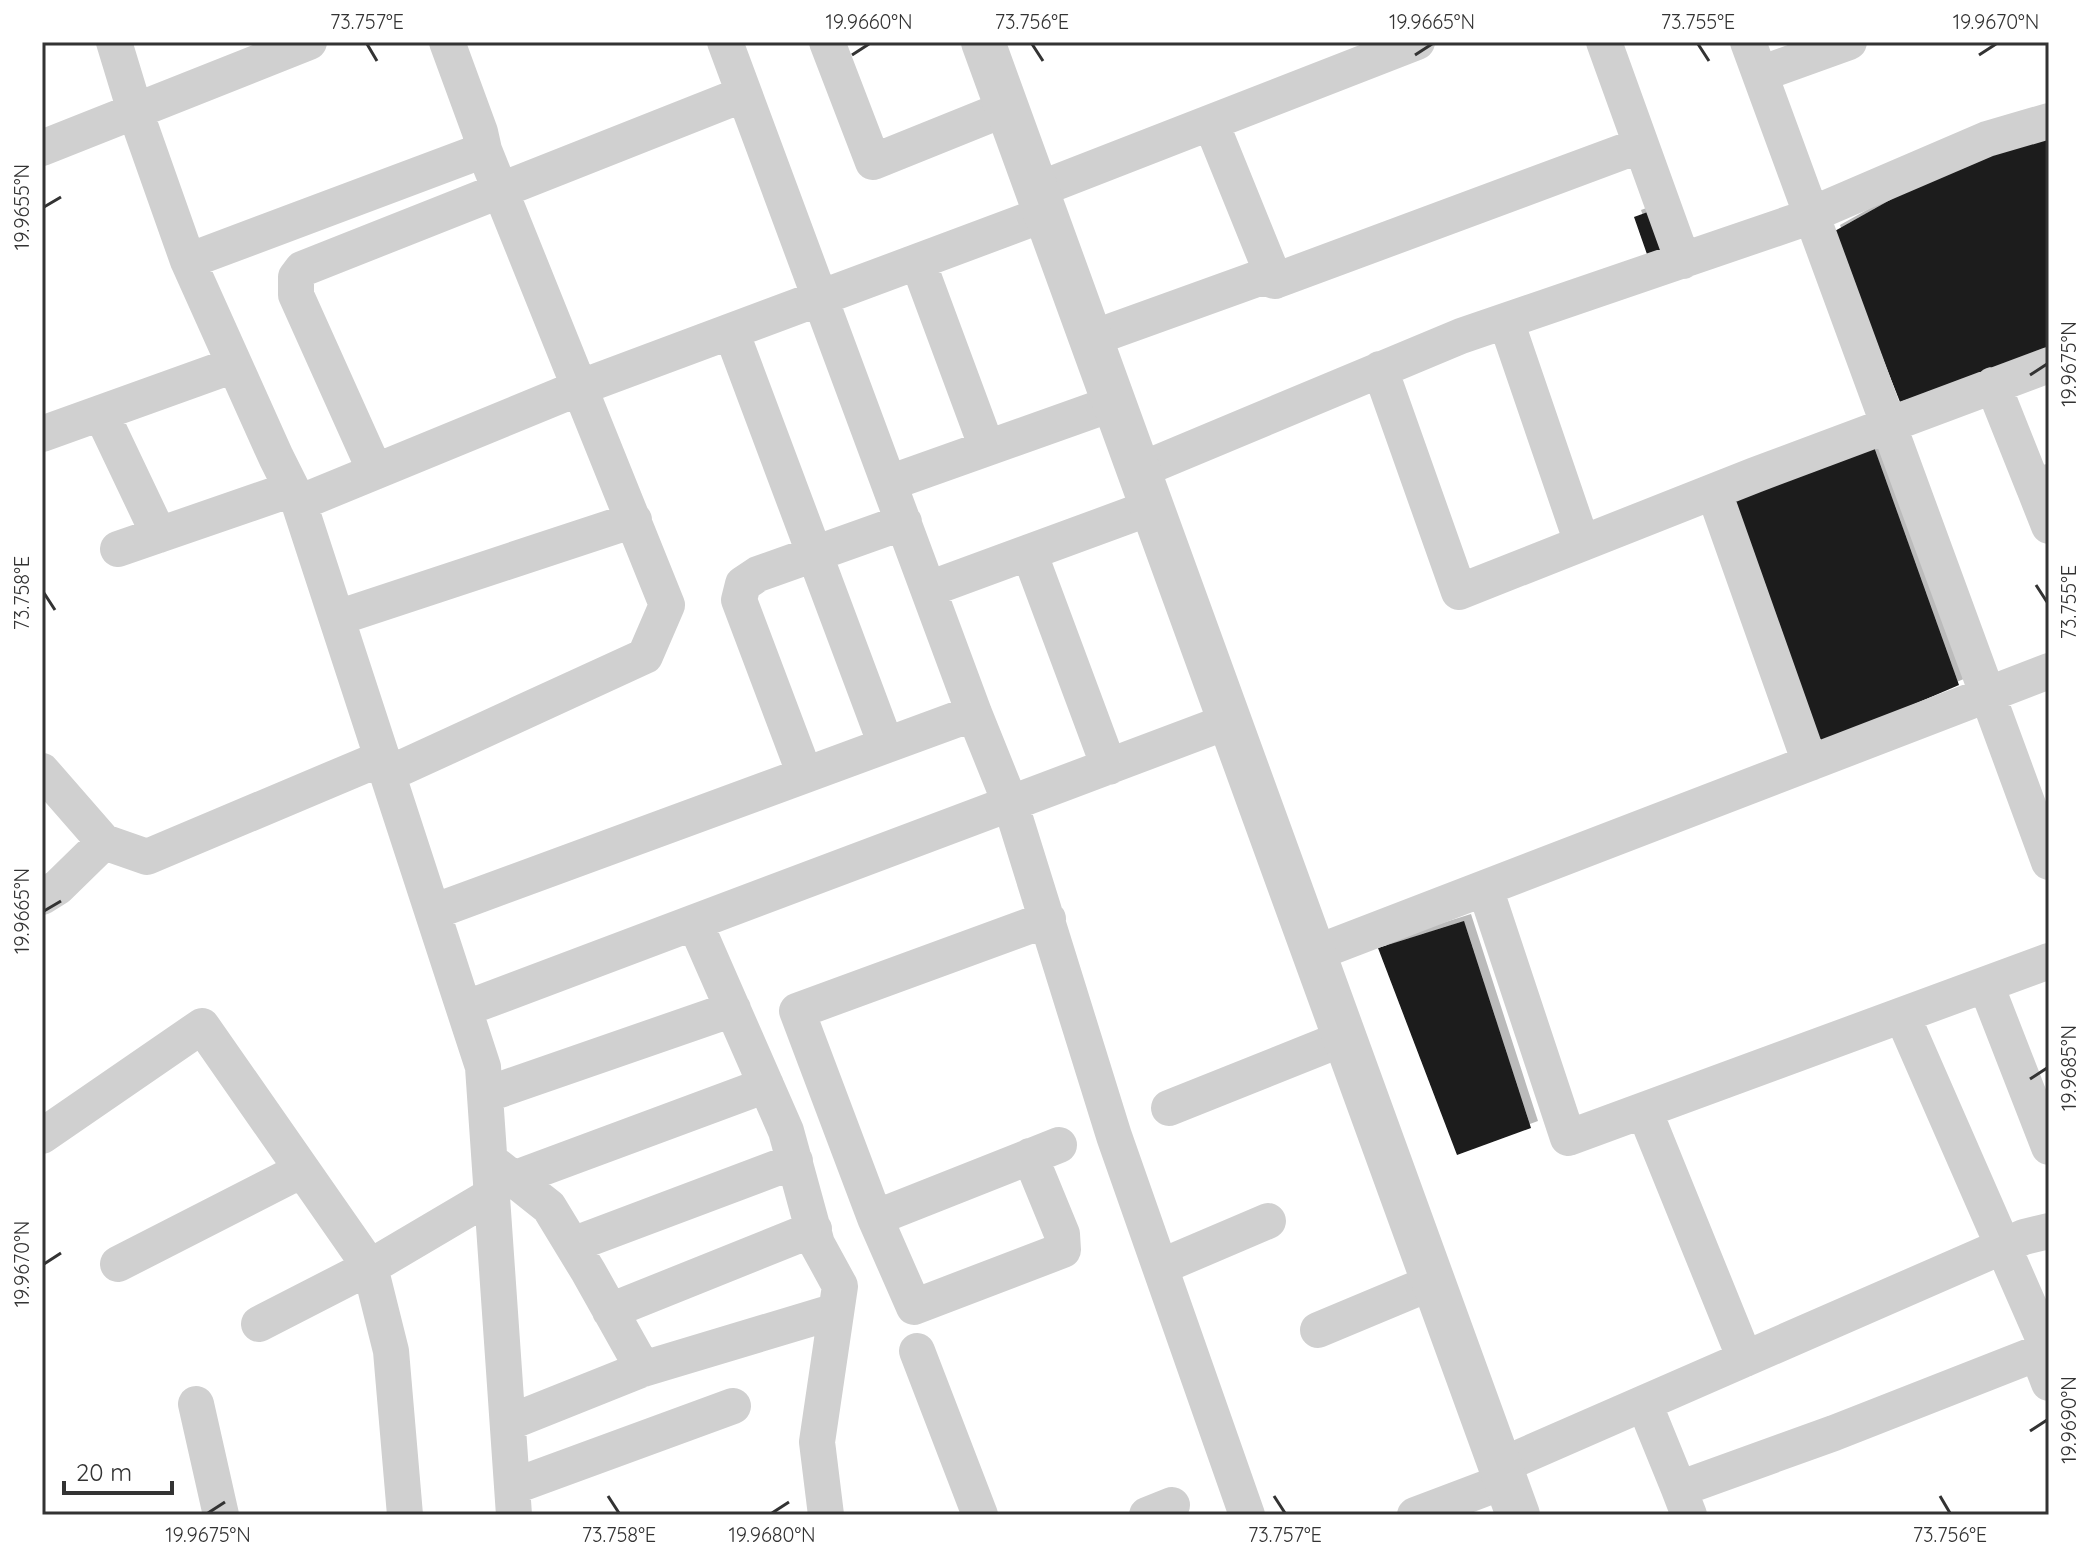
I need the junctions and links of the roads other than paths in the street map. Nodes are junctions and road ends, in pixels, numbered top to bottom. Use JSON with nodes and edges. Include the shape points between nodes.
{"nodes":[{"id":1,"x":114,"y":42,"type":"edge"},
{"id":2,"x":309,"y":42,"type":"edge"},
{"id":3,"x":447,"y":42,"type":"edge"},
{"id":4,"x":725,"y":42,"type":"edge"},
{"id":5,"x":827,"y":42,"type":"edge"},
{"id":6,"x":983,"y":42,"type":"edge"},
{"id":7,"x":1417,"y":42,"type":"edge"},
{"id":8,"x":1604,"y":42,"type":"edge"},
{"id":9,"x":1849,"y":42,"type":"edge"},
{"id":10,"x":268,"y":50,"type":"edge"},
{"id":11,"x":1754,"y":58,"type":"edge"},
{"id":12,"x":744,"y":94,"type":"junction"},
{"id":13,"x":1007,"y":108,"type":"junction"},
{"id":14,"x":135,"y":111,"type":"junction"},
{"id":15,"x":2049,"y":121,"type":"edge"},
{"id":16,"x":1211,"y":123,"type":"junction"},
{"id":17,"x":1641,"y":145,"type":"junction"},
{"id":18,"x":42,"y":148,"type":"edge"},
{"id":19,"x":484,"y":150,"type":"junction"},
{"id":20,"x":501,"y":191,"type":"junction"},
{"id":21,"x":1041,"y":202,"type":"junction"},
{"id":22,"x":1812,"y":216,"type":"junction"},
{"id":23,"x":188,"y":261,"type":"junction"},
{"id":24,"x":1683,"y":261,"type":"junction"},
{"id":25,"x":918,"y":262,"type":"junction"},
{"id":26,"x":1275,"y":281,"type":"junction"},
{"id":27,"x":819,"y":299,"type":"junction"},
{"id":28,"x":1506,"y":321,"type":"junction"},
{"id":29,"x":731,"y":331,"type":"junction"},
{"id":30,"x":1090,"y":339,"type":"junction"},
{"id":31,"x":234,"y":365,"type":"junction"},
{"id":32,"x":2049,"y":365,"type":"edge"},
{"id":33,"x":1380,"y":369,"type":"junction"},
{"id":34,"x":1993,"y":385,"type":"junction"},
{"id":35,"x":581,"y":387,"type":"junction"},
{"id":36,"x":1114,"y":403,"type":"junction"},
{"id":37,"x":101,"y":413,"type":"junction"},
{"id":38,"x":1889,"y":424,"type":"junction"},
{"id":39,"x":42,"y":434,"type":"edge"},
{"id":40,"x":987,"y":448,"type":"junction"},
{"id":41,"x":375,"y":471,"type":"junction"},
{"id":42,"x":889,"y":483,"type":"junction"},
{"id":43,"x":2042,"y":485,"type":"edge"},
{"id":44,"x":1145,"y":489,"type":"junction"},
{"id":45,"x":1714,"y":492,"type":"junction"},
{"id":46,"x":296,"y":496,"type":"junction"},
{"id":47,"x":634,"y":520,"type":"junction"},
{"id":48,"x":904,"y":522,"type":"junction"},
{"id":49,"x":2049,"y":526,"type":"edge"},
{"id":50,"x":159,"y":535,"type":"junction"},
{"id":51,"x":1582,"y":543,"type":"junction"},
{"id":52,"x":118,"y":549,"type":"dead end"},
{"id":53,"x":1029,"y":552,"type":"junction"},
{"id":54,"x":814,"y":554,"type":"junction"},
{"id":55,"x":929,"y":589,"type":"junction"},
{"id":56,"x":337,"y":618,"type":"junction"},
{"id":57,"x":2049,"y":671,"type":"edge"},
{"id":58,"x":1988,"y":695,"type":"junction"},
{"id":59,"x":974,"y":713,"type":"junction"},
{"id":60,"x":1229,"y":721,"type":"junction"},
{"id":61,"x":886,"y":745,"type":"junction"},
{"id":62,"x":1810,"y":763,"type":"junction"},
{"id":63,"x":385,"y":766,"type":"junction"},
{"id":64,"x":1109,"y":767,"type":"junction"},
{"id":65,"x":42,"y":771,"type":"edge"},
{"id":66,"x":805,"y":775,"type":"junction"},
{"id":67,"x":1011,"y":805,"type":"junction"},
{"id":68,"x":104,"y":842,"type":"junction"},
{"id":69,"x":2049,"y":862,"type":"edge"},
{"id":70,"x":1485,"y":888,"type":"junction"},
{"id":71,"x":42,"y":897,"type":"edge"},
{"id":72,"x":433,"y":912,"type":"junction"},
{"id":73,"x":1048,"y":919,"type":"junction"},
{"id":74,"x":695,"y":923,"type":"junction"},
{"id":75,"x":1313,"y":954,"type":"junction"},
{"id":76,"x":2049,"y":961,"type":"edge"},
{"id":77,"x":1986,"y":985,"type":"junction"},
{"id":78,"x":464,"y":1009,"type":"junction"},
{"id":79,"x":733,"y":1009,"type":"junction"},
{"id":80,"x":1902,"y":1015,"type":"junction"},
{"id":81,"x":1344,"y":1038,"type":"junction"},
{"id":82,"x":766,"y":1085,"type":"junction"},
{"id":83,"x":485,"y":1095,"type":"junction"},
{"id":84,"x":1169,"y":1108,"type":"dead end"},
{"id":85,"x":1644,"y":1110,"type":"junction"},
{"id":86,"x":42,"y":1136,"type":"edge"},
{"id":87,"x":2049,"y":1147,"type":"edge"},
{"id":88,"x":795,"y":1161,"type":"junction"},
{"id":89,"x":302,"y":1170,"type":"junction"},
{"id":90,"x":498,"y":1178,"type":"junction"},
{"id":91,"x":875,"y":1218,"type":"junction"},
{"id":92,"x":1268,"y":1221,"type":"dead end"},
{"id":93,"x":814,"y":1229,"type":"junction"},
{"id":94,"x":2049,"y":1231,"type":"edge"},
{"id":95,"x":572,"y":1245,"type":"junction"},
{"id":96,"x":2004,"y":1247,"type":"junction"},
{"id":97,"x":118,"y":1264,"type":"dead end"},
{"id":98,"x":370,"y":1267,"type":"junction"},
{"id":99,"x":1160,"y":1267,"type":"junction"},
{"id":100,"x":1433,"y":1282,"type":"junction"},
{"id":101,"x":610,"y":1311,"type":"junction"},
{"id":102,"x":836,"y":1311,"type":"junction"},
{"id":103,"x":259,"y":1324,"type":"dead end"},
{"id":104,"x":1318,"y":1330,"type":"dead end"},
{"id":105,"x":917,"y":1351,"type":"dead end"},
{"id":106,"x":1745,"y":1359,"type":"junction"},
{"id":107,"x":2048,"y":1366,"type":"edge"},
{"id":108,"x":643,"y":1369,"type":"junction"},
{"id":109,"x":1644,"y":1403,"type":"junction"},
{"id":110,"x":196,"y":1404,"type":"dead end"},
{"id":111,"x":733,"y":1406,"type":"dead end"},
{"id":112,"x":508,"y":1423,"type":"junction"},
{"id":113,"x":1508,"y":1487,"type":"edge"},
{"id":114,"x":513,"y":1501,"type":"edge"},
{"id":115,"x":1684,"y":1502,"type":"edge"},
{"id":116,"x":221,"y":1515,"type":"edge"},
{"id":117,"x":405,"y":1515,"type":"edge"},
{"id":118,"x":826,"y":1515,"type":"edge"},
{"id":119,"x":980,"y":1515,"type":"edge"},
{"id":120,"x":1247,"y":1515,"type":"edge"},
{"id":121,"x":1415,"y":1515,"type":"edge"}],
"edges":[{"from":1,"to":14,"type":"street"},
{"from":2,"to":10,"type":"street"},
{"from":3,"to":19,"type":"street"},
{"from":4,"to":12,"type":"street"},
{"from":5,"to":13,"type":"street","via":[[873,162]]},
{"from":6,"to":13,"type":"street"},
{"from":7,"to":16,"type":"street"},
{"from":8,"to":17,"type":"street"},
{"from":9,"to":11,"type":"street"},
{"from":10,"to":14,"type":"street"},
{"from":11,"to":22,"type":"street"},
{"from":12,"to":20,"type":"street"},
{"from":12,"to":27,"type":"street"},
{"from":13,"to":21,"type":"street"},
{"from":14,"to":18,"type":"street"},
{"from":14,"to":23,"type":"street"},
{"from":15,"to":22,"type":"street","via":[[1987,139]]},
{"from":16,"to":21,"type":"street"},
{"from":16,"to":26,"type":"street"},
{"from":17,"to":24,"type":"street"},
{"from":17,"to":26,"type":"street"},
{"from":19,"to":20,"type":"street"},
{"from":19,"to":23,"type":"street"},
{"from":20,"to":35,"type":"street"},
{"from":20,"to":41,"type":"street","via":[[302,269],[296,277],[296,295]]},
{"from":21,"to":25,"type":"street"},
{"from":21,"to":30,"type":"street"},
{"from":22,"to":24,"type":"street"},
{"from":22,"to":38,"type":"street"},
{"from":23,"to":31,"type":"street"},
{"from":24,"to":28,"type":"street"},
{"from":25,"to":27,"type":"street"},
{"from":25,"to":40,"type":"street"},
{"from":26,"to":30,"type":"street","via":[[1262,277]]},
{"from":27,"to":29,"type":"street"},
{"from":27,"to":42,"type":"street"},
{"from":28,"to":33,"type":"street"},
{"from":28,"to":51,"type":"street"},
{"from":29,"to":35,"type":"street"},
{"from":29,"to":54,"type":"street"},
{"from":30,"to":36,"type":"street"},
{"from":31,"to":37,"type":"street"},
{"from":31,"to":46,"type":"street"},
{"from":32,"to":34,"type":"street"},
{"from":33,"to":44,"type":"street"},
{"from":33,"to":51,"type":"street","via":[[1459,592]]},
{"from":34,"to":38,"type":"street"},
{"from":34,"to":43,"type":"street"},
{"from":35,"to":41,"type":"street"},
{"from":35,"to":47,"type":"street"},
{"from":36,"to":40,"type":"street"},
{"from":36,"to":44,"type":"street"},
{"from":37,"to":39,"type":"street"},
{"from":37,"to":50,"type":"street"},
{"from":38,"to":45,"type":"street"},
{"from":38,"to":58,"type":"street"},
{"from":40,"to":42,"type":"street"},
{"from":41,"to":46,"type":"street"},
{"from":42,"to":48,"type":"street"},
{"from":43,"to":49,"type":"street"},
{"from":44,"to":53,"type":"street"},
{"from":44,"to":60,"type":"street"},
{"from":45,"to":51,"type":"street"},
{"from":45,"to":62,"type":"street"},
{"from":46,"to":50,"type":"street"},
{"from":46,"to":56,"type":"street"},
{"from":47,"to":56,"type":"street"},
{"from":47,"to":63,"type":"street","via":[[667,605],[645,656]]},
{"from":48,"to":54,"type":"street"},
{"from":48,"to":55,"type":"street"},
{"from":50,"to":52,"type":"street"},
{"from":53,"to":55,"type":"street"},
{"from":53,"to":64,"type":"street"},
{"from":54,"to":61,"type":"street"},
{"from":54,"to":66,"type":"street","via":[[758,574],[743,584],[739,600]]},
{"from":55,"to":59,"type":"street"},
{"from":56,"to":63,"type":"street"},
{"from":57,"to":58,"type":"street"},
{"from":58,"to":62,"type":"street"},
{"from":58,"to":69,"type":"street"},
{"from":59,"to":61,"type":"street"},
{"from":59,"to":67,"type":"street"},
{"from":60,"to":64,"type":"street"},
{"from":60,"to":75,"type":"street"},
{"from":61,"to":66,"type":"street"},
{"from":62,"to":70,"type":"street"},
{"from":63,"to":68,"type":"street","via":[[147,857]]},
{"from":63,"to":72,"type":"street"},
{"from":64,"to":67,"type":"street"},
{"from":65,"to":68,"type":"street"},
{"from":66,"to":72,"type":"street"},
{"from":67,"to":73,"type":"street"},
{"from":67,"to":74,"type":"street"},
{"from":68,"to":71,"type":"street"},
{"from":70,"to":75,"type":"street"},
{"from":70,"to":85,"type":"street","via":[[1568,1138]]},
{"from":72,"to":78,"type":"street"},
{"from":73,"to":91,"type":"street","via":[[797,1011]]},
{"from":73,"to":99,"type":"street"},
{"from":74,"to":78,"type":"street"},
{"from":74,"to":79,"type":"street"},
{"from":75,"to":81,"type":"street"},
{"from":76,"to":77,"type":"street"},
{"from":77,"to":80,"type":"street"},
{"from":77,"to":87,"type":"street"},
{"from":78,"to":83,"type":"street","via":[[483,1067]]},
{"from":79,"to":82,"type":"street"},
{"from":79,"to":83,"type":"street"},
{"from":80,"to":85,"type":"street"},
{"from":80,"to":96,"type":"street"},
{"from":81,"to":84,"type":"street"},
{"from":81,"to":100,"type":"street"},
{"from":82,"to":88,"type":"street"},
{"from":82,"to":90,"type":"street"},
{"from":83,"to":90,"type":"street"},
{"from":85,"to":106,"type":"street"},
{"from":86,"to":89,"type":"street","via":[[202,1026]]},
{"from":88,"to":93,"type":"street"},
{"from":88,"to":95,"type":"street"},
{"from":89,"to":97,"type":"street"},
{"from":89,"to":98,"type":"street"},
{"from":90,"to":95,"type":"street","via":[[549,1207]]},
{"from":90,"to":98,"type":"street"},
{"from":90,"to":112,"type":"street"},
{"from":91,"to":91,"type":"street","via":[[1044,1150],[1063,1250],[914,1307]]},
{"from":92,"to":99,"type":"street"},
{"from":93,"to":101,"type":"street"},
{"from":93,"to":102,"type":"street","via":[[840,1286]]},
{"from":94,"to":96,"type":"street"},
{"from":95,"to":101,"type":"street"},
{"from":96,"to":106,"type":"street"},
{"from":96,"to":107,"type":"street"},
{"from":98,"to":103,"type":"street"},
{"from":98,"to":117,"type":"street","via":[[391,1351]]},
{"from":99,"to":120,"type":"street"},
{"from":100,"to":104,"type":"street"},
{"from":100,"to":113,"type":"street"},
{"from":101,"to":108,"type":"street"},
{"from":102,"to":108,"type":"street"},
{"from":102,"to":118,"type":"street","via":[[817,1442]]},
{"from":105,"to":119,"type":"street"},
{"from":106,"to":109,"type":"street"},
{"from":107,"to":115,"type":"street","via":[[1834,1433]]},
{"from":108,"to":112,"type":"street"},
{"from":109,"to":113,"type":"street"},
{"from":109,"to":115,"type":"street"},
{"from":110,"to":116,"type":"street"},
{"from":111,"to":114,"type":"street"},
{"from":112,"to":114,"type":"street"},
{"from":113,"to":121,"type":"street"}]}
